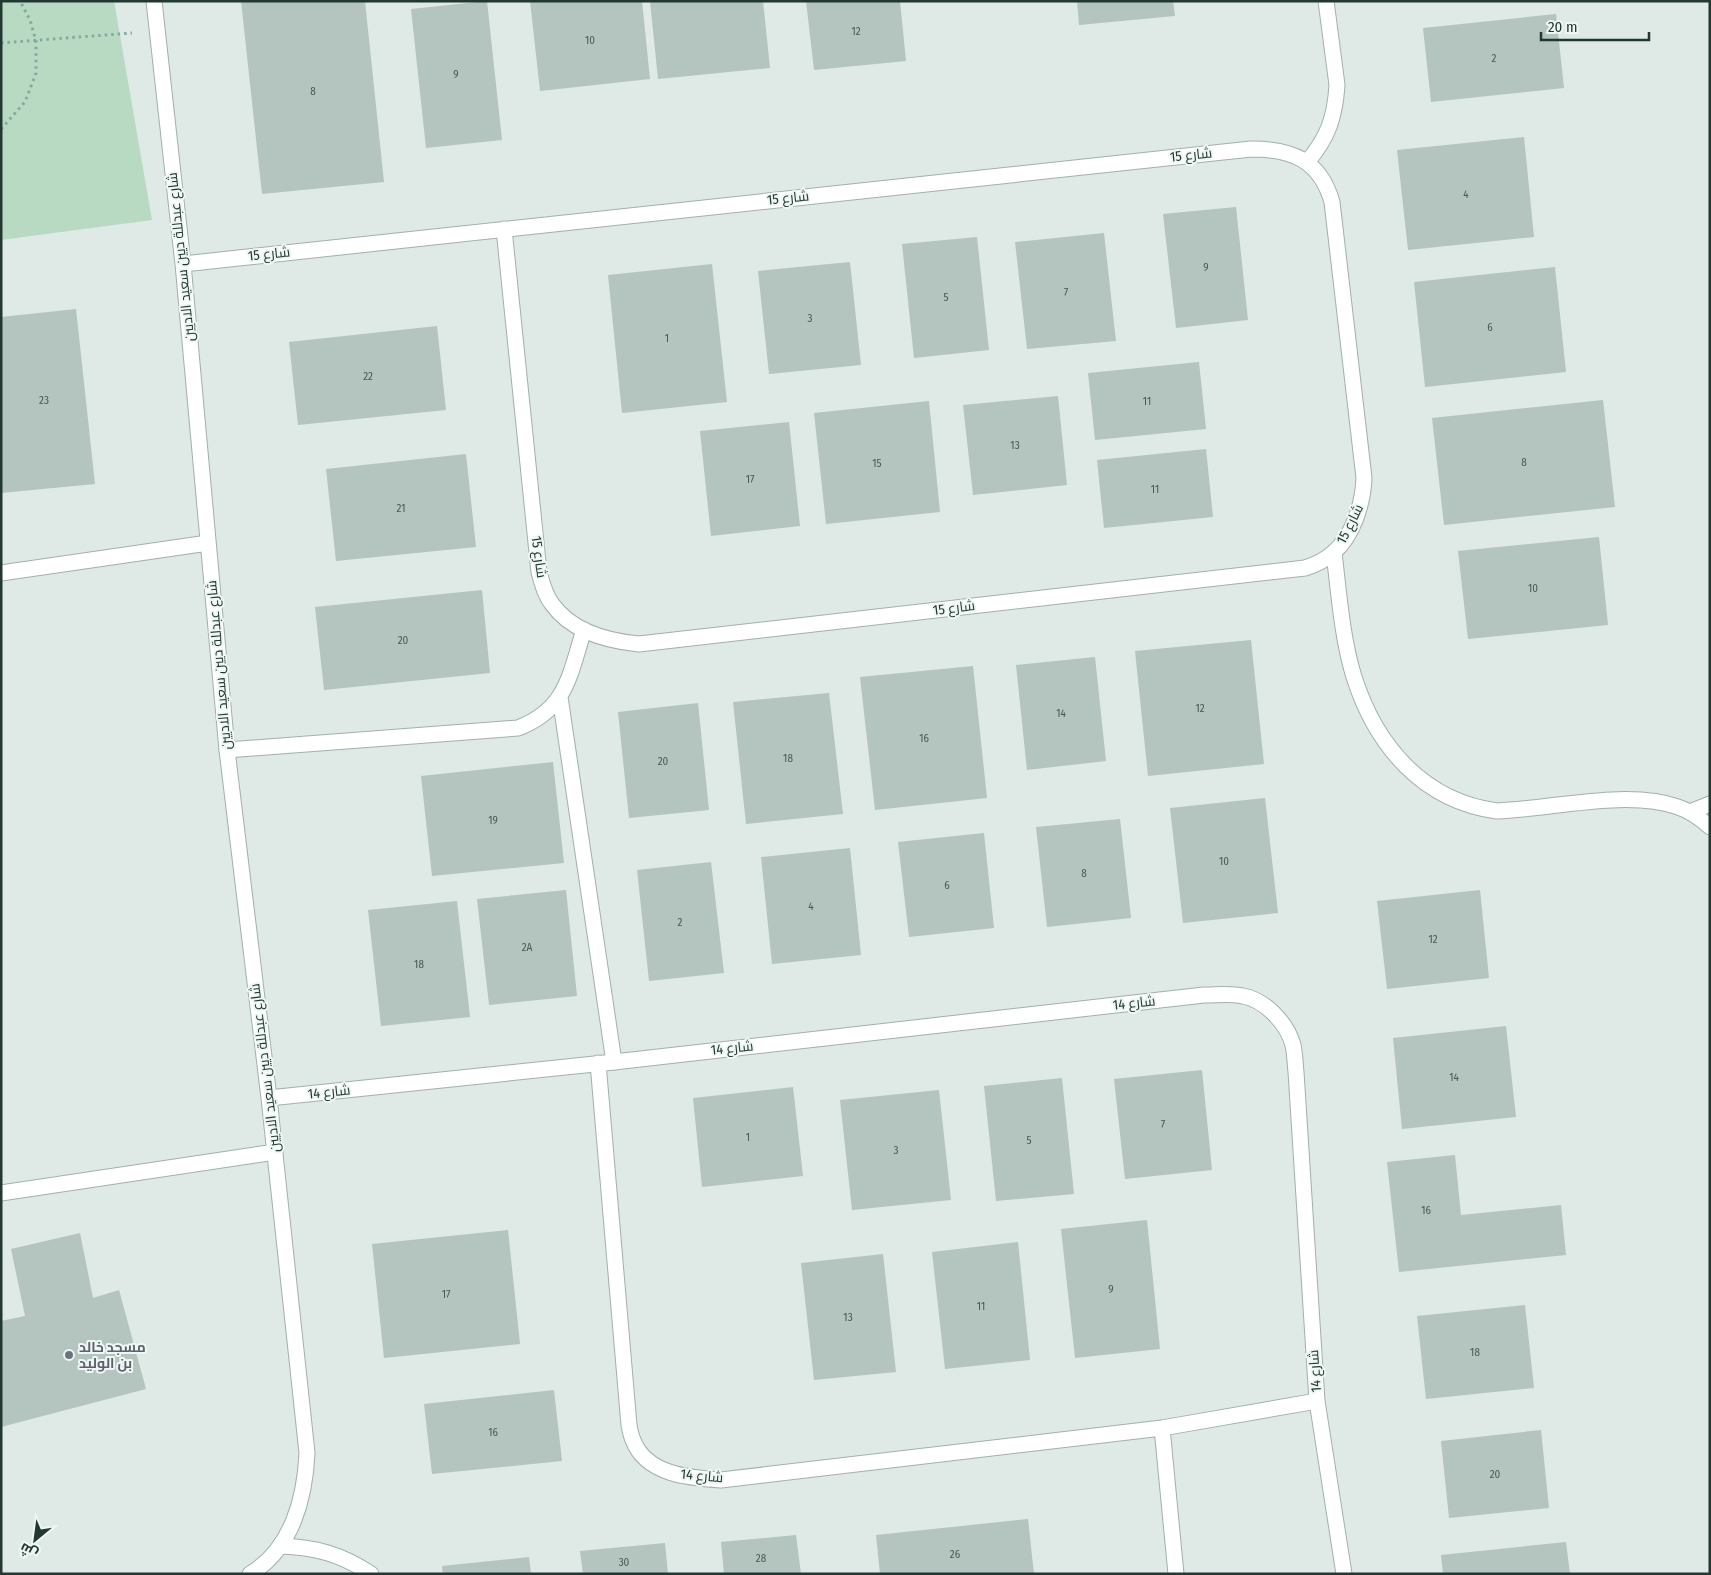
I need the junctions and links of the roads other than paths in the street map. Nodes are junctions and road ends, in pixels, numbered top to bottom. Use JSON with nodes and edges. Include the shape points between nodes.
{"nodes":[{"id":1,"x":154,"y":1,"type":"edge"},
{"id":2,"x":1326,"y":1,"type":"edge"},
{"id":3,"x":1307,"y":162,"type":"junction"},
{"id":4,"x":504,"y":229,"type":"junction"},
{"id":5,"x":183,"y":264,"type":"junction"},
{"id":6,"x":208,"y":543,"type":"junction"},
{"id":7,"x":1334,"y":553,"type":"junction"},
{"id":8,"x":1,"y":574,"type":"edge"},
{"id":9,"x":584,"y":630,"type":"junction"},
{"id":10,"x":560,"y":697,"type":"junction"},
{"id":11,"x":227,"y":750,"type":"junction"},
{"id":12,"x":1710,"y":804,"type":"edge"},
{"id":13,"x":1690,"y":812,"type":"junction"},
{"id":14,"x":1710,"y":828,"type":"edge"},
{"id":15,"x":614,"y":1062,"type":"junction"},
{"id":16,"x":598,"y":1063,"type":"junction"},
{"id":17,"x":269,"y":1098,"type":"junction"},
{"id":18,"x":275,"y":1152,"type":"junction"},
{"id":19,"x":1,"y":1193,"type":"edge"},
{"id":20,"x":1317,"y":1401,"type":"junction"},
{"id":21,"x":1162,"y":1428,"type":"junction"},
{"id":22,"x":280,"y":1546,"type":"junction"},
{"id":23,"x":250,"y":1574,"type":"edge"},
{"id":24,"x":371,"y":1574,"type":"edge"},
{"id":25,"x":1176,"y":1574,"type":"edge"},
{"id":26,"x":1344,"y":1574,"type":"edge"}],
"edges":[{"from":1,"to":5,"type":"street","name":"شارع عبدللة ديين سعيد الاديين"},
{"from":2,"to":3,"type":"street","via":[[1336,97],[1325,136]]},
{"from":3,"to":4,"type":"street","name":"شارع 15","via":[[1282,150],[1251,149]]},
{"from":3,"to":7,"type":"street","name":"شارع 15","via":[[1323,179],[1332,202],[1364,478],[1361,504],[1348,534]]},
{"from":4,"to":5,"type":"street","name":"شارع 15"},
{"from":4,"to":9,"type":"street","name":"شارع 15","via":[[539,572],[551,604]]},
{"from":5,"to":6,"type":"street","name":"شارع عبدللة ديين سعيد الاديين"},
{"from":6,"to":8,"type":"street"},
{"from":6,"to":11,"type":"street","name":"شارع عبدللة ديين سعيد الاديين"},
{"from":7,"to":9,"type":"street","name":"شارع 15","via":[[1305,568],[639,644],[615,641]]},
{"from":7,"to":13,"type":"street","via":[[1346,645],[1354,678],[1369,714],[1386,743],[1410,771],[1435,790],[1457,801],[1497,811],[1618,799],[1676,806]]},
{"from":9,"to":10,"type":"street"},
{"from":10,"to":11,"type":"street","via":[[534,722],[518,728]]},
{"from":10,"to":15,"type":"street"},
{"from":11,"to":17,"type":"street","name":"شارع عبدللة ديين سعيد الاديين"},
{"from":12,"to":13,"type":"street"},
{"from":13,"to":14,"type":"street"},
{"from":15,"to":16,"type":"street","name":"شارع 14"},
{"from":15,"to":20,"type":"street","name":"شارع 14","via":[[1204,995],[1242,995],[1254,999],[1279,1019],[1293,1044]]},
{"from":16,"to":17,"type":"street","name":"شارع 14"},
{"from":16,"to":21,"type":"street","name":"شارع 14","via":[[628,1425],[633,1442],[648,1461],[686,1477],[720,1480]]},
{"from":17,"to":18,"type":"street","name":"شارع عبدللة ديين سعيد الاديين"},
{"from":18,"to":19,"type":"street"},
{"from":18,"to":22,"type":"street","name":"شارع عبدللة ديين سعيد الاديين","via":[[307,1453],[306,1476],[297,1512]]},
{"from":20,"to":21,"type":"street","name":"شارع 14"},
{"from":20,"to":26,"type":"street","name":"شارع 14"},
{"from":21,"to":25,"type":"street"},
{"from":22,"to":23,"type":"street","name":"شارع عبدللة ديين سعيد الاديين"},
{"from":22,"to":24,"type":"street","via":[[303,1547],[339,1556]]}]}
